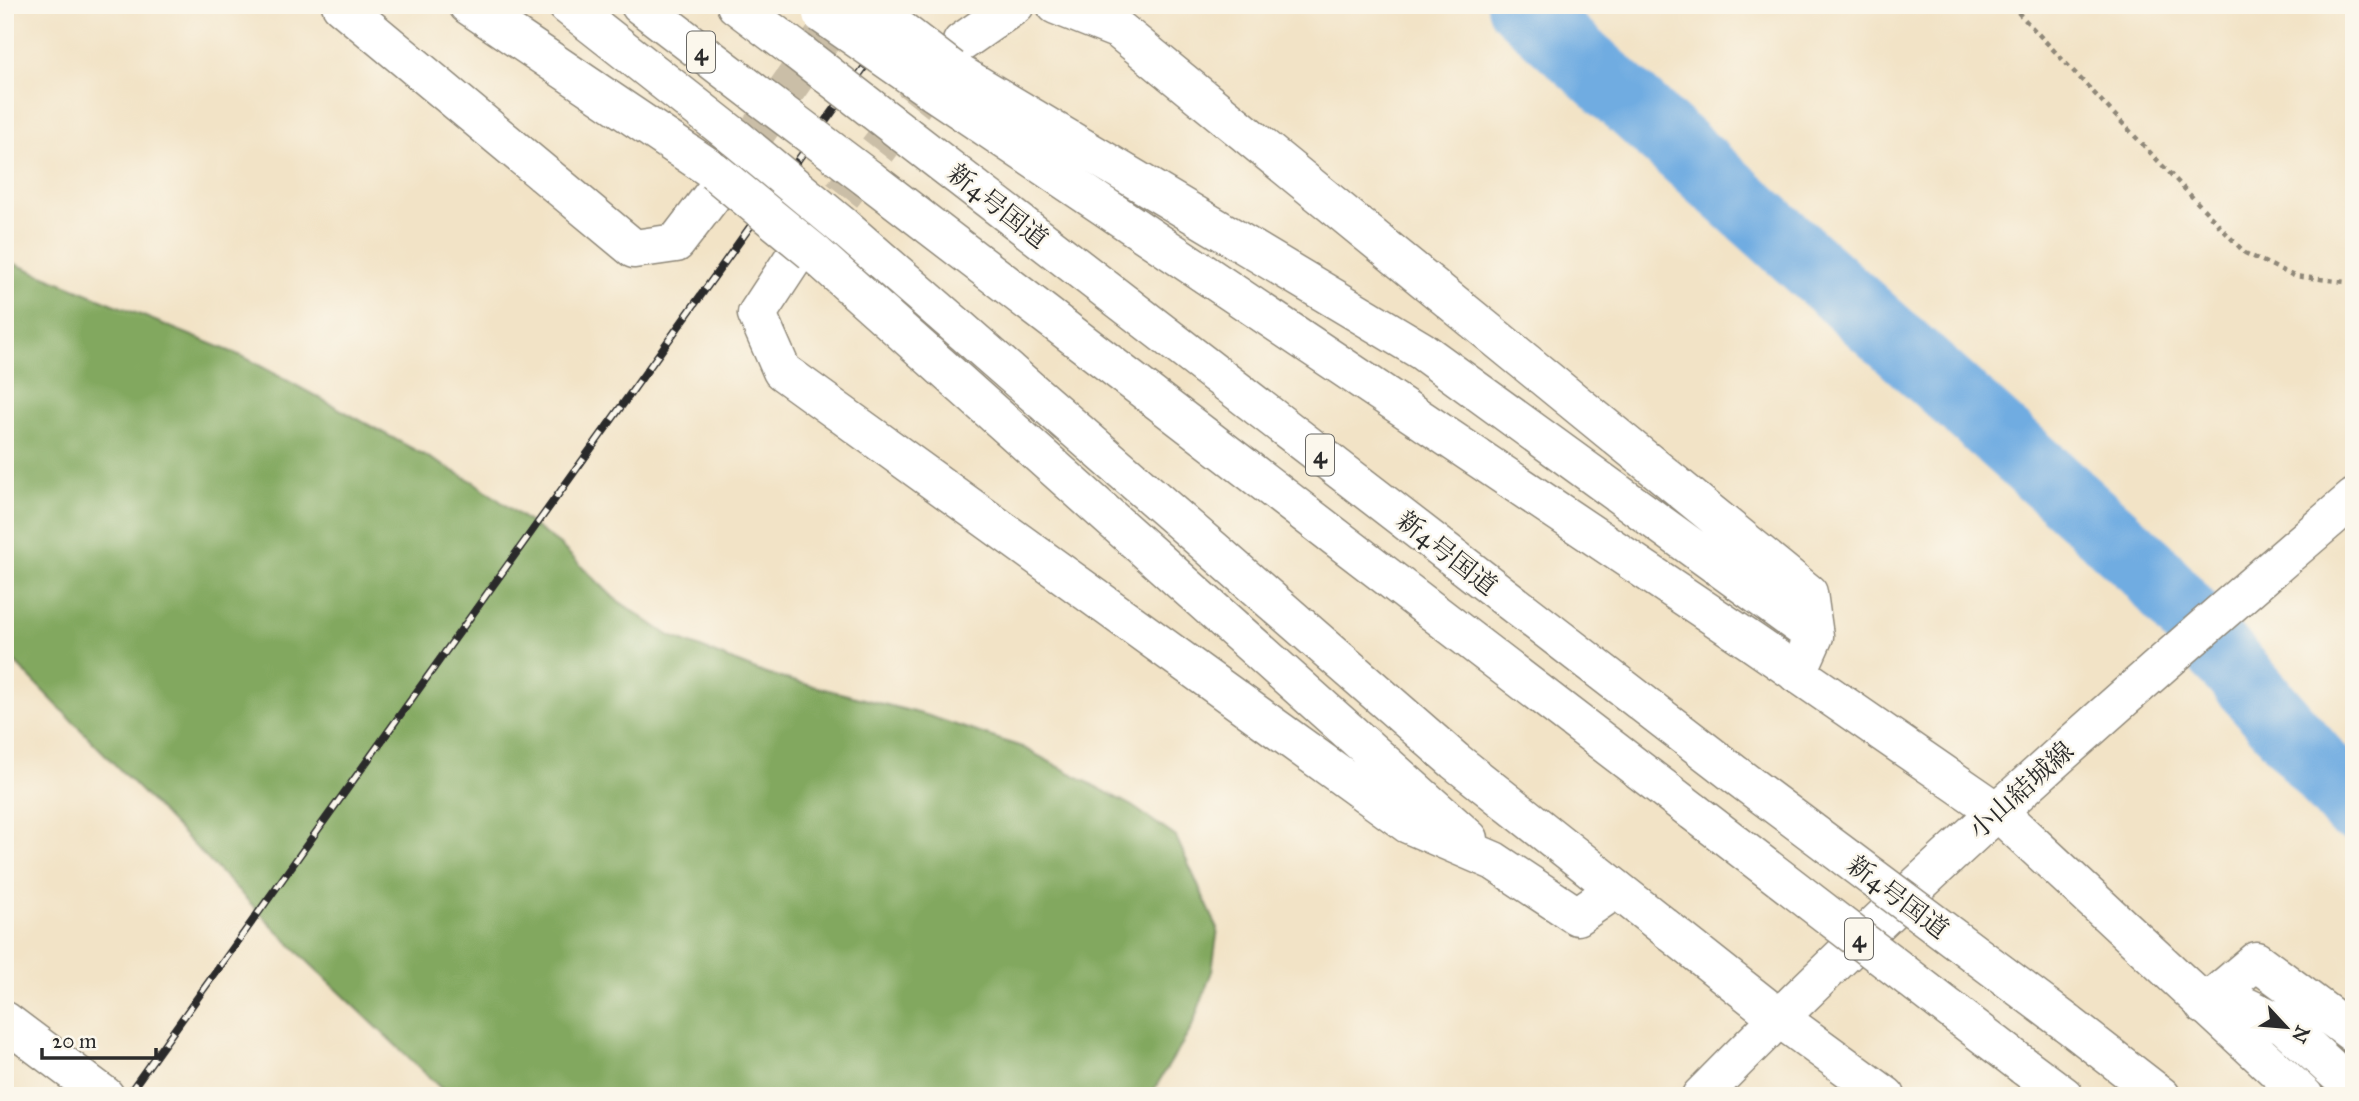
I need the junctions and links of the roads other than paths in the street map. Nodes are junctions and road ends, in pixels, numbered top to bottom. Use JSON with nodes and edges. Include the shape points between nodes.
{"nodes":[{"id":1,"x":341,"y":5,"type":"edge"},
{"id":2,"x":468,"y":5,"type":"edge"},
{"id":3,"x":567,"y":5,"type":"edge"},
{"id":4,"x":639,"y":5,"type":"edge"},
{"id":5,"x":736,"y":5,"type":"edge"},
{"id":6,"x":868,"y":5,"type":"edge"},
{"id":7,"x":1015,"y":5,"type":"edge"},
{"id":8,"x":1056,"y":5,"type":"edge"},
{"id":9,"x":816,"y":9,"type":"edge"},
{"id":10,"x":949,"y":68,"type":"junction"},
{"id":11,"x":714,"y":181,"type":"junction"},
{"id":12,"x":805,"y":253,"type":"junction"},
{"id":13,"x":2354,"y":498,"type":"edge"},
{"id":14,"x":1814,"y":636,"type":"junction"},
{"id":15,"x":1797,"y":674,"type":"junction"},
{"id":16,"x":1997,"y":811,"type":"junction"},
{"id":17,"x":1494,"y":861,"type":"junction"},
{"id":18,"x":1616,"y":889,"type":"junction"},
{"id":19,"x":2204,"y":1005,"type":"junction"},
{"id":20,"x":1778,"y":1017,"type":"junction"},
{"id":21,"x":5,"y":1020,"type":"edge"},
{"id":22,"x":2354,"y":1034,"type":"edge"},
{"id":23,"x":2354,"y":1089,"type":"edge"},
{"id":24,"x":105,"y":1096,"type":"edge"},
{"id":25,"x":1701,"y":1096,"type":"edge"},
{"id":26,"x":1886,"y":1096,"type":"edge"},
{"id":27,"x":2064,"y":1096,"type":"edge"},
{"id":28,"x":2161,"y":1096,"type":"edge"},
{"id":29,"x":2304,"y":1096,"type":"edge"}],
"edges":[{"from":1,"to":11,"type":"main road","via":[[634,249],[676,243]]},
{"from":2,"to":11,"type":"main road"},
{"from":3,"to":18,"type":"main road","bridge":true,"via":[[840,224],[1455,761]]},
{"from":4,"to":27,"type":"main road","number":"4","bridge":true},
{"from":5,"to":28,"type":"main road","name":"新4号国道","number":"4","bridge":true,"via":[[1737,776]]},
{"from":6,"to":10,"type":"main road","bridge":true},
{"from":7,"to":10,"type":"main road"},
{"from":8,"to":14,"type":"main road","via":[[1119,30],[1808,593]]},
{"from":9,"to":10,"type":"main road","bridge":true},
{"from":10,"to":14,"type":"main road","via":[[1422,351]]},
{"from":10,"to":15,"type":"main road"},
{"from":11,"to":12,"type":"main road","bridge":true},
{"from":12,"to":17,"type":"main road"},
{"from":12,"to":17,"type":"main road","via":[[757,314],[782,371],[1408,824]]},
{"from":13,"to":16,"type":"main road","name":"小山結城線"},
{"from":14,"to":15,"type":"main road"},
{"from":15,"to":16,"type":"main road"},
{"from":16,"to":19,"type":"main road"},
{"from":16,"to":20,"type":"main road","name":"小山結城線"},
{"from":17,"to":18,"type":"main road","via":[[1577,916]]},
{"from":18,"to":20,"type":"main road"},
{"from":19,"to":22,"type":"main road","via":[[2256,961]]},
{"from":19,"to":23,"type":"main road","via":[[2242,1005],[2284,1025]]},
{"from":19,"to":29,"type":"main road"},
{"from":20,"to":25,"type":"main road","name":"小山結城線"},
{"from":20,"to":26,"type":"main road"},
{"from":21,"to":24,"type":"main road"}]}
